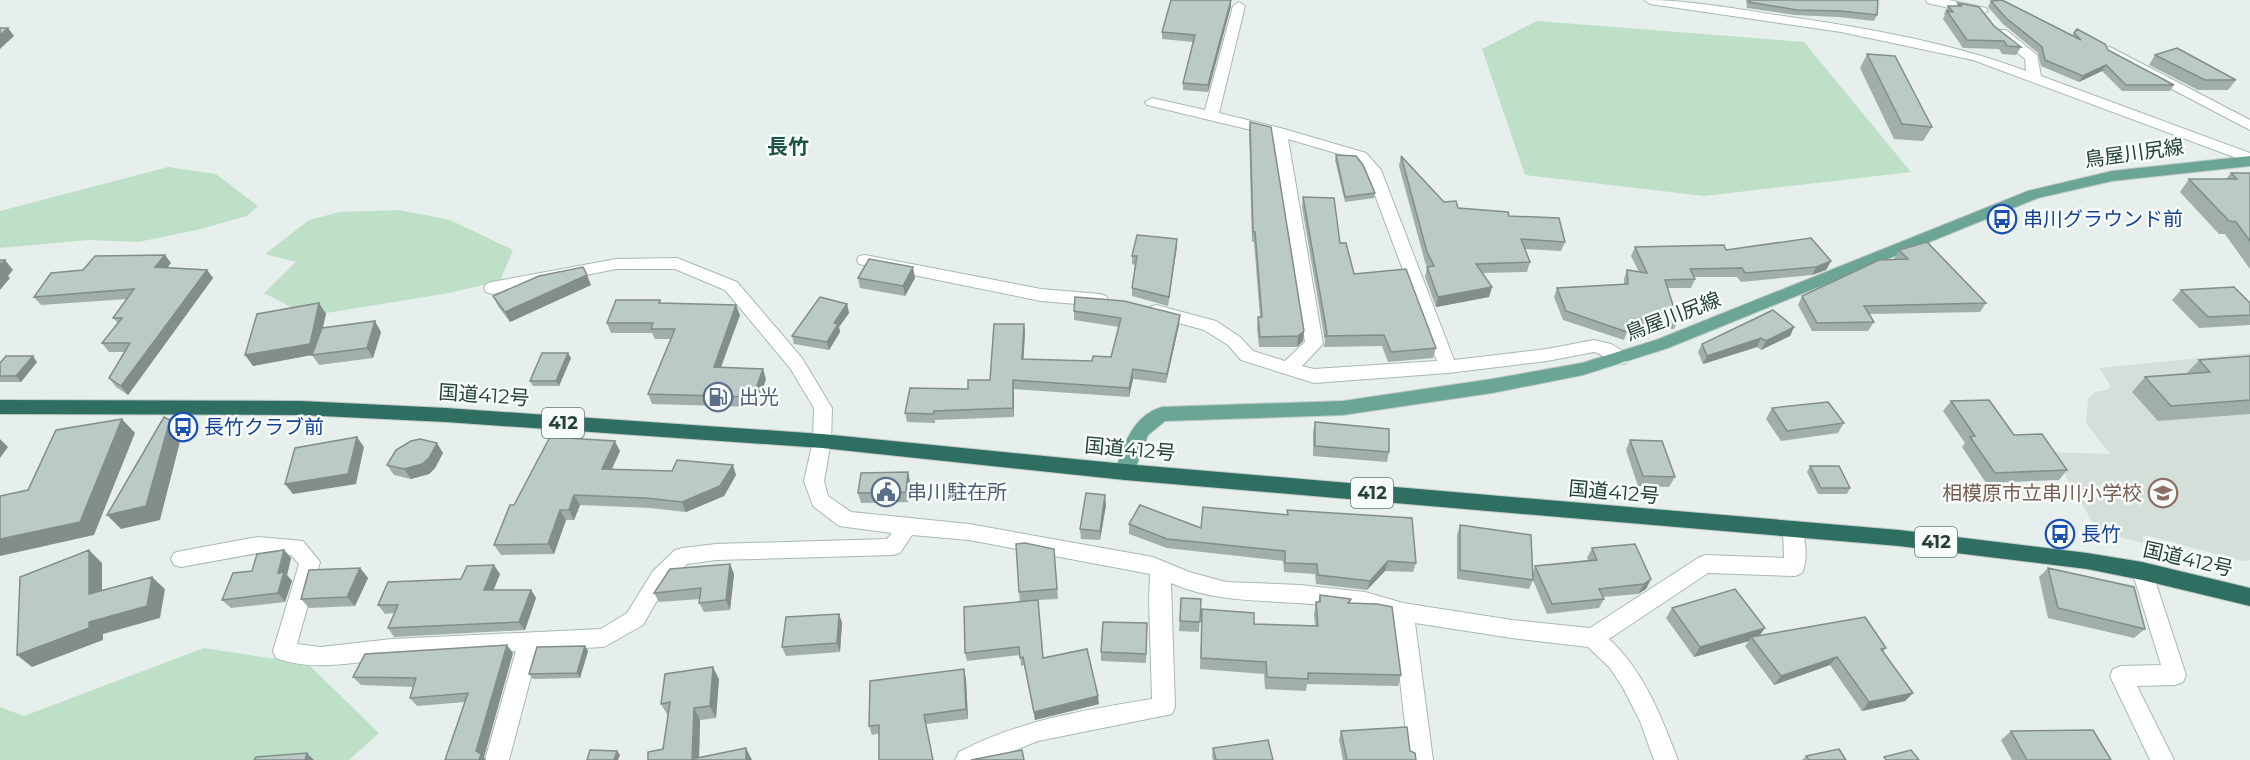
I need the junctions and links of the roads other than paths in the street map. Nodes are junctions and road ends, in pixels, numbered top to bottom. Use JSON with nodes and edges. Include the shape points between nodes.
{"nodes":[{"id":1,"x":1650,"y":0,"type":"edge"},
{"id":2,"x":1932,"y":0,"type":"edge"},
{"id":3,"x":1239,"y":6,"type":"dead end"},
{"id":4,"x":2110,"y":51,"type":"edge"},
{"id":5,"x":2034,"y":77,"type":"junction"},
{"id":6,"x":1152,"y":102,"type":"dead end"},
{"id":7,"x":1211,"y":115,"type":"junction"},
{"id":8,"x":2250,"y":126,"type":"edge"},
{"id":9,"x":1279,"y":132,"type":"junction"},
{"id":10,"x":2250,"y":159,"type":"edge"},
{"id":11,"x":865,"y":260,"type":"edge"},
{"id":12,"x":492,"y":288,"type":"dead end"},
{"id":13,"x":1112,"y":301,"type":"edge"},
{"id":14,"x":1141,"y":307,"type":"edge"},
{"id":15,"x":1620,"y":358,"type":"junction"},
{"id":16,"x":1448,"y":367,"type":"junction"},
{"id":17,"x":1288,"y":368,"type":"junction"},
{"id":18,"x":0,"y":407,"type":"edge"},
{"id":19,"x":822,"y":441,"type":"junction"},
{"id":20,"x":1125,"y":472,"type":"junction"},
{"id":21,"x":907,"y":526,"type":"junction"},
{"id":22,"x":1793,"y":530,"type":"junction"},
{"id":23,"x":181,"y":559,"type":"dead end"},
{"id":24,"x":1161,"y":570,"type":"junction"},
{"id":25,"x":2142,"y":571,"type":"junction"},
{"id":26,"x":2250,"y":597,"type":"edge"},
{"id":27,"x":1403,"y":612,"type":"junction"},
{"id":28,"x":1593,"y":638,"type":"junction"},
{"id":29,"x":530,"y":641,"type":"junction"},
{"id":30,"x":497,"y":760,"type":"edge"},
{"id":31,"x":967,"y":760,"type":"edge"},
{"id":32,"x":1420,"y":760,"type":"edge"},
{"id":33,"x":1666,"y":760,"type":"edge"},
{"id":34,"x":2162,"y":760,"type":"edge"}],
"edges":[{"from":1,"to":5,"type":"street","via":[[1924,44]]},
{"from":2,"to":5,"type":"street","via":[[1980,10],[1996,29],[2032,58]]},
{"from":3,"to":7,"type":"street"},
{"from":4,"to":8,"type":"street"},
{"from":5,"to":10,"type":"street"},
{"from":6,"to":7,"type":"street"},
{"from":7,"to":9,"type":"street"},
{"from":9,"to":16,"type":"street","via":[[1361,156],[1373,170]]},
{"from":9,"to":17,"type":"street","via":[[1314,344]]},
{"from":10,"to":15,"type":"main road","name":"鳥屋川尻線","via":[[2112,176],[2033,194]]},
{"from":11,"to":13,"type":"street","via":[[1041,295]]},
{"from":12,"to":19,"type":"street","via":[[616,264],[677,263],[731,286],[796,363],[823,408]]},
{"from":14,"to":17,"type":"street","via":[[1210,325],[1234,341],[1246,356]]},
{"from":15,"to":16,"type":"street","via":[[1594,346]]},
{"from":15,"to":20,"type":"main road","name":"鳥屋川尻線","via":[[1541,378],[1343,408],[1168,412],[1143,426]]},
{"from":16,"to":17,"type":"street","via":[[1314,376]]},
{"from":18,"to":19,"type":"highway","name":"国道412号","number":"412","via":[[313,408]]},
{"from":19,"to":20,"type":"highway","name":"国道412号","number":"412"},
{"from":19,"to":21,"type":"street","via":[[814,481],[820,500],[846,520]]},
{"from":20,"to":22,"type":"highway","name":"国道412号","number":"412"},
{"from":21,"to":24,"type":"street","via":[[969,532]]},
{"from":21,"to":29,"type":"street","via":[[893,548],[682,556],[660,577],[635,619],[604,638]]},
{"from":22,"to":25,"type":"highway","name":"国道412号","number":"412","via":[[1999,549]]},
{"from":22,"to":28,"type":"street","via":[[1795,567],[1705,564]]},
{"from":23,"to":29,"type":"street","via":[[258,545],[296,547],[310,562],[284,651],[321,657]]},
{"from":24,"to":27,"type":"street","via":[[1226,591],[1365,601]]},
{"from":24,"to":31,"type":"street","via":[[1164,707],[1039,729],[988,747]]},
{"from":25,"to":26,"type":"highway","name":"国道412号","number":"412"},
{"from":25,"to":34,"type":"street","via":[[2175,675],[2121,676]]},
{"from":27,"to":28,"type":"street"},
{"from":27,"to":32,"type":"street"},
{"from":28,"to":33,"type":"street","via":[[1618,661],[1631,681]]},
{"from":29,"to":30,"type":"street"}]}
